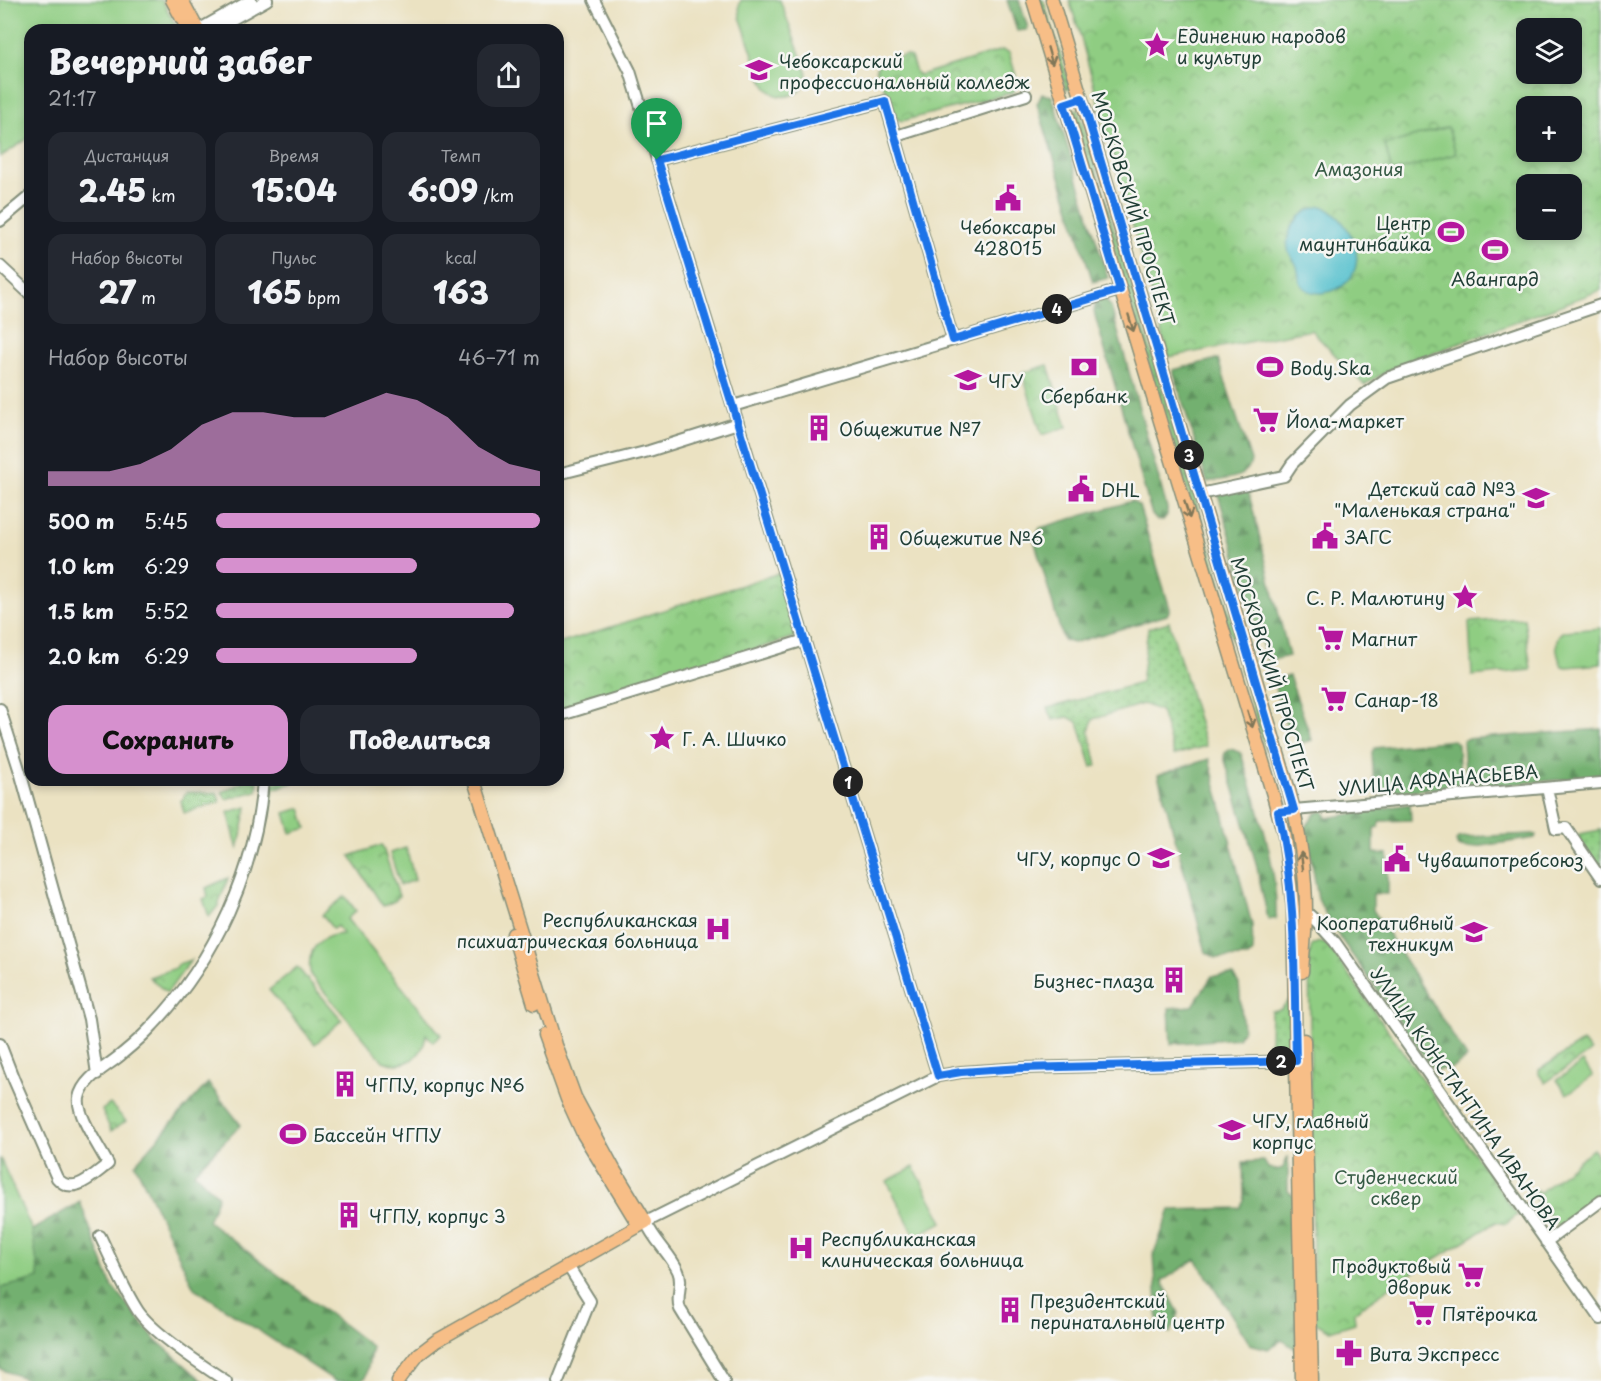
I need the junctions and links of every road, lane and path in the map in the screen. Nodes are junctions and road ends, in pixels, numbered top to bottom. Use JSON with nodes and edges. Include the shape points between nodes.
{"nodes":[{"id":1,"x":172,"y":0,"type":"edge"},
{"id":2,"x":182,"y":0,"type":"edge"},
{"id":3,"x":251,"y":0,"type":"edge"},
{"id":4,"x":267,"y":0,"type":"edge"},
{"id":5,"x":594,"y":0,"type":"edge"},
{"id":6,"x":1033,"y":0,"type":"edge"},
{"id":7,"x":1052,"y":0,"type":"edge"},
{"id":8,"x":185,"y":24,"type":"edge"},
{"id":9,"x":195,"y":24,"type":"edge"},
{"id":10,"x":209,"y":24,"type":"edge"},
{"id":11,"x":224,"y":24,"type":"edge"},
{"id":12,"x":1026,"y":95,"type":"dead end"},
{"id":13,"x":1082,"y":98,"type":"junction"},
{"id":14,"x":1064,"y":104,"type":"junction"},
{"id":15,"x":896,"y":136,"type":"junction"},
{"id":16,"x":657,"y":160,"type":"junction"},
{"id":17,"x":24,"y":201,"type":"edge"},
{"id":18,"x":0,"y":221,"type":"edge"},
{"id":19,"x":0,"y":266,"type":"edge"},
{"id":20,"x":24,"y":288,"type":"edge"},
{"id":21,"x":1120,"y":290,"type":"junction"},
{"id":22,"x":1601,"y":305,"type":"edge"},
{"id":23,"x":953,"y":340,"type":"junction"},
{"id":24,"x":733,"y":406,"type":"junction"},
{"id":25,"x":738,"y":423,"type":"junction"},
{"id":26,"x":564,"y":472,"type":"edge"},
{"id":27,"x":1200,"y":494,"type":"junction"},
{"id":28,"x":805,"y":640,"type":"junction"},
{"id":29,"x":0,"y":709,"type":"edge"},
{"id":30,"x":564,"y":714,"type":"edge"},
{"id":31,"x":1277,"y":750,"type":"junction"},
{"id":32,"x":1261,"y":754,"type":"junction"},
{"id":33,"x":1601,"y":783,"type":"edge"},
{"id":34,"x":24,"y":786,"type":"edge"},
{"id":35,"x":24,"y":786,"type":"edge"},
{"id":36,"x":262,"y":786,"type":"edge"},
{"id":37,"x":468,"y":786,"type":"edge"},
{"id":38,"x":476,"y":786,"type":"edge"},
{"id":39,"x":1547,"y":788,"type":"junction"},
{"id":40,"x":1294,"y":810,"type":"junction"},
{"id":41,"x":1278,"y":812,"type":"junction"},
{"id":42,"x":1601,"y":879,"type":"edge"},
{"id":43,"x":1293,"y":909,"type":"junction"},
{"id":44,"x":1306,"y":912,"type":"junction"},
{"id":45,"x":540,"y":1008,"type":"junction"},
{"id":46,"x":0,"y":1044,"type":"edge"},
{"id":47,"x":1296,"y":1061,"type":"junction"},
{"id":48,"x":97,"y":1074,"type":"junction"},
{"id":49,"x":938,"y":1076,"type":"junction"},
{"id":50,"x":1601,"y":1201,"type":"edge"},
{"id":51,"x":643,"y":1224,"type":"junction"},
{"id":52,"x":100,"y":1236,"type":"dead end"},
{"id":53,"x":1546,"y":1242,"type":"junction"},
{"id":54,"x":568,"y":1266,"type":"junction"},
{"id":55,"x":1601,"y":1319,"type":"edge"},
{"id":56,"x":226,"y":1381,"type":"edge"},
{"id":57,"x":398,"y":1381,"type":"edge"},
{"id":58,"x":558,"y":1381,"type":"edge"},
{"id":59,"x":724,"y":1381,"type":"edge"},
{"id":60,"x":1302,"y":1381,"type":"edge"},
{"id":61,"x":1312,"y":1381,"type":"edge"}],
"edges":[{"from":1,"to":8,"type":"main road"},
{"from":2,"to":9,"type":"main road"},
{"from":3,"to":10,"type":"street"},
{"from":4,"to":11,"type":"street"},
{"from":5,"to":16,"type":"street","via":[[630,71]]},
{"from":6,"to":14,"type":"main road","name":"МОСКОВСКИЙ ПРОСПЕКТ","one_way":true},
{"from":7,"to":13,"type":"main road","name":"МОСКОВСКИЙ ПРОСПЕКТ"},
{"from":12,"to":15,"type":"street"},
{"from":13,"to":14,"type":"main road"},
{"from":13,"to":27,"type":"main road","name":"МОСКОВСКИЙ ПРОСПЕКТ"},
{"from":14,"to":21,"type":"main road","name":"МОСКОВСКИЙ ПРОСПЕКТ"},
{"from":15,"to":16,"type":"street","via":[[885,101]]},
{"from":15,"to":23,"type":"street"},
{"from":16,"to":24,"type":"street"},
{"from":17,"to":18,"type":"street"},
{"from":19,"to":20,"type":"street"},
{"from":21,"to":23,"type":"street"},
{"from":21,"to":32,"type":"main road","name":"МОСКОВСКИЙ ПРОСПЕКТ","one_way":true},
{"from":22,"to":27,"type":"street","via":[[1387,378],[1350,405],[1284,476]]},
{"from":23,"to":24,"type":"street"},
{"from":24,"to":25,"type":"street"},
{"from":25,"to":26,"type":"street"},
{"from":25,"to":28,"type":"street"},
{"from":27,"to":31,"type":"main road","name":"МОСКОВСКИЙ ПРОСПЕКТ"},
{"from":28,"to":30,"type":"street"},
{"from":28,"to":49,"type":"street"},
{"from":29,"to":34,"type":"street"},
{"from":31,"to":32,"type":"main road","via":[[1272,755]]},
{"from":31,"to":40,"type":"main road","name":"МОСКОВСКИЙ ПРОСПЕКТ"},
{"from":32,"to":41,"type":"main road","name":"МОСКОВСКИЙ ПРОСПЕКТ"},
{"from":33,"to":39,"type":"street","name":"УЛИЦА АФАНАСЬЕВА"},
{"from":35,"to":48,"type":"street","via":[[89,1019]]},
{"from":36,"to":48,"type":"street","via":[[251,848],[230,908],[207,955],[153,1025]]},
{"from":37,"to":45,"type":"main road"},
{"from":38,"to":45,"type":"main road"},
{"from":39,"to":40,"type":"street","name":"УЛИЦА АФАНАСЬЕВА"},
{"from":39,"to":42,"type":"street","via":[[1556,829],[1566,828]]},
{"from":40,"to":41,"type":"main road","name":"УЛИЦА АФАНАСЬЕВА"},
{"from":44,"to":40,"type":"main road","name":"МОСКОВСКИЙ ПРОСПЕКТ","one_way":true},
{"from":41,"to":43,"type":"main road","name":"МОСКОВСКИЙ ПРОСПЕКТ"},
{"from":43,"to":44,"type":"main road"},
{"from":43,"to":47,"type":"main road","name":"МОСКОВСКИЙ ПРОСПЕКТ"},
{"from":44,"to":53,"type":"street","name":"УЛИЦА КОНСТАНТИНА ИВАНОВА","via":[[1335,942]]},
{"from":44,"to":61,"type":"main road","name":"МОСКОВСКИЙ ПРОСПЕКТ","via":[[1302,972]]},
{"from":45,"to":51,"type":"main road","via":[[586,1120]]},
{"from":46,"to":48,"type":"street","via":[[52,1168],[63,1184],[78,1185],[108,1164],[79,1103],[85,1085]]},
{"from":47,"to":49,"type":"street","via":[[1022,1068]]},
{"from":47,"to":60,"type":"main road","name":"МОСКОВСКИЙ ПРОСПЕКТ"},
{"from":49,"to":51,"type":"street"},
{"from":50,"to":53,"type":"street"},
{"from":51,"to":54,"type":"main road"},
{"from":51,"to":59,"type":"street","via":[[678,1270],[680,1309]]},
{"from":52,"to":56,"type":"street","via":[[123,1284],[148,1323]]},
{"from":53,"to":55,"type":"street","name":"УЛИЦА КОНСТАНТИНА ИВАНОВА"},
{"from":54,"to":57,"type":"main road","via":[[436,1341],[419,1354]]},
{"from":54,"to":58,"type":"street","via":[[590,1301]]}]}
